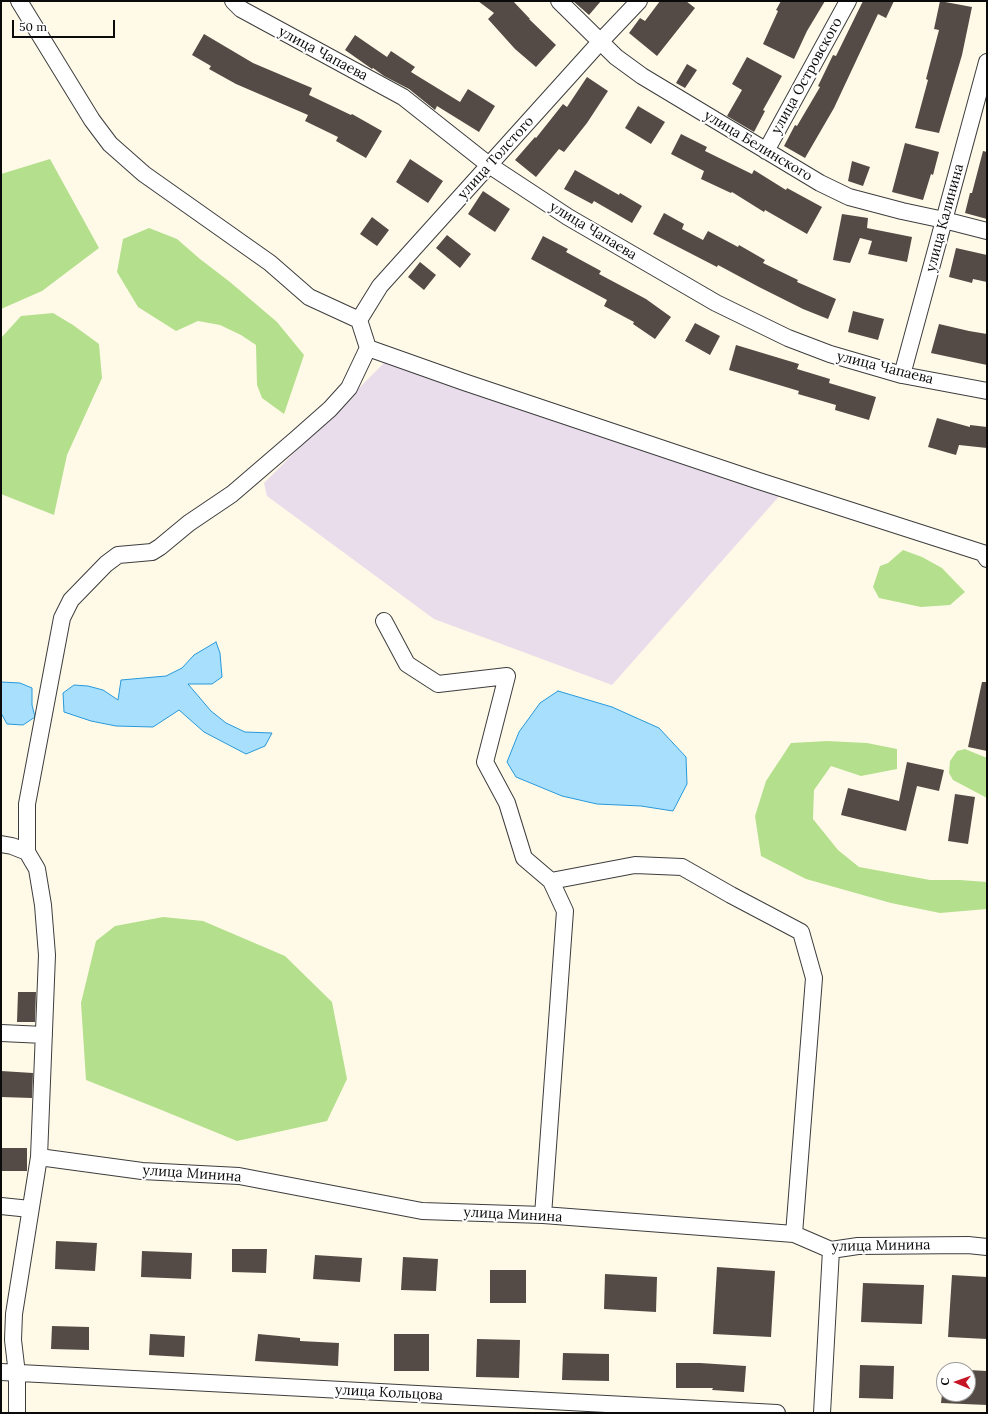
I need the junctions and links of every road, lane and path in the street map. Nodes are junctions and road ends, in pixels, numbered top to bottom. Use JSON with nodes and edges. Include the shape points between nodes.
{"nodes":[{"id":1,"x":19,"y":1,"type":"edge"},
{"id":2,"x":232,"y":1,"type":"edge"},
{"id":3,"x":559,"y":1,"type":"edge"},
{"id":4,"x":639,"y":1,"type":"edge"},
{"id":5,"x":848,"y":1,"type":"edge"},
{"id":6,"x":600,"y":42,"type":"junction"},
{"id":7,"x":987,"y":62,"type":"edge"},
{"id":8,"x":766,"y":151,"type":"junction"},
{"id":9,"x":490,"y":165,"type":"junction"},
{"id":10,"x":944,"y":220,"type":"junction"},
{"id":11,"x":987,"y":231,"type":"edge"},
{"id":12,"x":359,"y":320,"type":"junction"},
{"id":13,"x":368,"y":348,"type":"junction"},
{"id":14,"x":902,"y":375,"type":"junction"},
{"id":15,"x":987,"y":391,"type":"edge"},
{"id":16,"x":987,"y":558,"type":"edge"},
{"id":17,"x":384,"y":621,"type":"dead end"},
{"id":18,"x":1,"y":844,"type":"edge"},
{"id":19,"x":27,"y":852,"type":"junction"},
{"id":20,"x":551,"y":881,"type":"junction"},
{"id":21,"x":1,"y":1033,"type":"edge"},
{"id":22,"x":44,"y":1035,"type":"junction"},
{"id":23,"x":39,"y":1157,"type":"junction"},
{"id":24,"x":1,"y":1206,"type":"edge"},
{"id":25,"x":30,"y":1209,"type":"junction"},
{"id":26,"x":543,"y":1215,"type":"junction"},
{"id":27,"x":794,"y":1234,"type":"junction"},
{"id":28,"x":987,"y":1247,"type":"edge"},
{"id":29,"x":831,"y":1250,"type":"junction"},
{"id":30,"x":1,"y":1372,"type":"edge"},
{"id":31,"x":17,"y":1374,"type":"junction"},
{"id":32,"x":17,"y":1413,"type":"edge"},
{"id":33,"x":777,"y":1413,"type":"edge"},
{"id":34,"x":822,"y":1413,"type":"edge"}],
"edges":[{"from":1,"to":12,"type":"street","via":[[92,120],[110,144],[144,174],[270,263],[309,297]]},
{"from":2,"to":9,"type":"street","name":"улица Чапаева","via":[[241,9],[403,97]]},
{"from":3,"to":6,"type":"street","name":"улица Белинского"},
{"from":4,"to":6,"type":"street","name":"улица Толстого"},
{"from":5,"to":8,"type":"street","name":"улица Островского"},
{"from":6,"to":8,"type":"street","name":"улица Белинского","via":[[642,76]]},
{"from":6,"to":9,"type":"street","name":"улица Толстого"},
{"from":7,"to":10,"type":"street","name":"улица Калинина"},
{"from":8,"to":10,"type":"street","name":"улица Белинского","via":[[849,197]]},
{"from":9,"to":12,"type":"street","name":"улица Толстого","via":[[380,286]]},
{"from":9,"to":14,"type":"street","name":"улица Чапаева","via":[[568,217],[716,303],[788,338],[830,354]]},
{"from":10,"to":11,"type":"street","name":"улица Белинского"},
{"from":10,"to":14,"type":"street","name":"улица Калинина"},
{"from":12,"to":13,"type":"street"},
{"from":13,"to":16,"type":"street","via":[[759,482],[983,553]]},
{"from":13,"to":19,"type":"street","via":[[349,388],[330,409],[232,494],[189,523],[160,548],[152,552],[118,555],[71,600],[62,618],[27,804]]},
{"from":14,"to":15,"type":"street","name":"улица Чапаева"},
{"from":17,"to":20,"type":"street","via":[[407,664],[438,684],[507,676],[485,762],[507,803],[524,858]]},
{"from":18,"to":19,"type":"street"},
{"from":19,"to":22,"type":"street","via":[[37,869],[43,905],[47,955]]},
{"from":20,"to":26,"type":"street","via":[[565,911]]},
{"from":20,"to":27,"type":"street","via":[[635,865],[682,867],[801,932],[814,978]]},
{"from":21,"to":22,"type":"street"},
{"from":22,"to":23,"type":"street"},
{"from":23,"to":25,"type":"street"},
{"from":23,"to":26,"type":"street","name":"улица Минина","via":[[142,1171],[239,1176],[422,1211]]},
{"from":24,"to":25,"type":"street"},
{"from":25,"to":31,"type":"street","via":[[14,1314],[13,1340]]},
{"from":26,"to":27,"type":"street","name":"улица Минина"},
{"from":27,"to":29,"type":"street","name":"улица Минина"},
{"from":28,"to":29,"type":"street","name":"улица Минина","via":[[858,1246]]},
{"from":29,"to":34,"type":"street"},
{"from":30,"to":31,"type":"street","name":"улица Кольцова"},
{"from":31,"to":32,"type":"street"},
{"from":31,"to":33,"type":"street","name":"улица Кольцова"}]}
